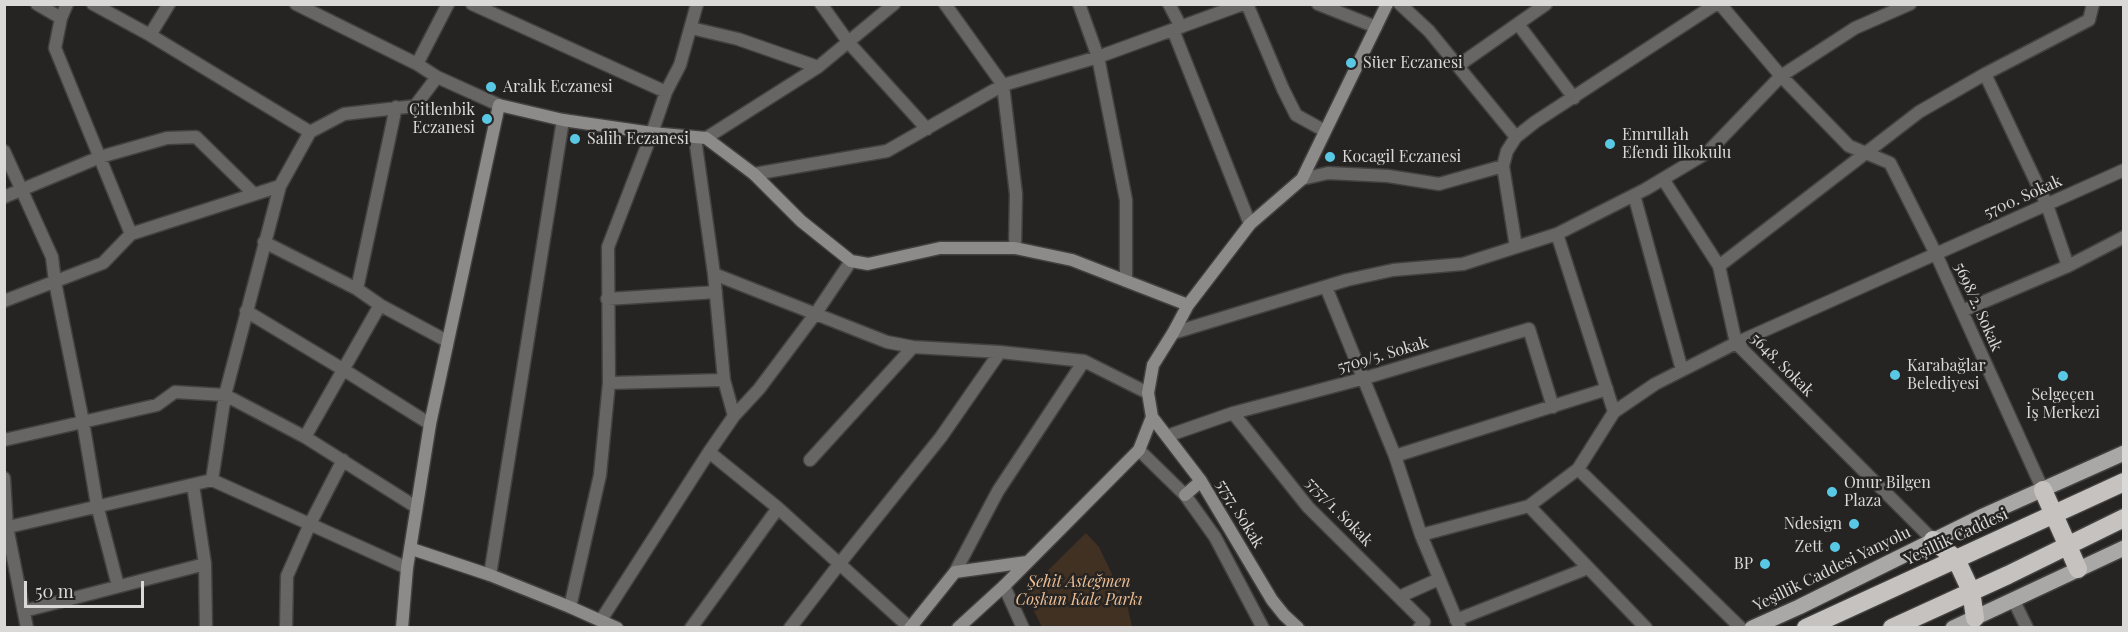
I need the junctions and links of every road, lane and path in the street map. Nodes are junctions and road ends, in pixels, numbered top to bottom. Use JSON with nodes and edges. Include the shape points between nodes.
{"nodes":[{"id":1,"x":37,"y":4,"type":"edge"},
{"id":2,"x":67,"y":4,"type":"edge"},
{"id":3,"x":93,"y":4,"type":"edge"},
{"id":4,"x":169,"y":4,"type":"edge"},
{"id":5,"x":296,"y":4,"type":"edge"},
{"id":6,"x":448,"y":4,"type":"edge"},
{"id":7,"x":472,"y":4,"type":"edge"},
{"id":8,"x":697,"y":4,"type":"edge"},
{"id":9,"x":821,"y":4,"type":"edge"},
{"id":10,"x":894,"y":4,"type":"edge"},
{"id":11,"x":945,"y":4,"type":"edge"},
{"id":12,"x":1079,"y":4,"type":"edge"},
{"id":13,"x":1169,"y":4,"type":"edge"},
{"id":14,"x":1318,"y":4,"type":"edge"},
{"id":15,"x":1387,"y":4,"type":"edge"},
{"id":16,"x":1400,"y":4,"type":"edge"},
{"id":17,"x":1718,"y":4,"type":"edge"},
{"id":18,"x":1910,"y":4,"type":"edge"},
{"id":19,"x":2093,"y":4,"type":"edge"},
{"id":20,"x":1239,"y":5,"type":"edge"},
{"id":21,"x":1543,"y":5,"type":"edge"},
{"id":22,"x":61,"y":18,"type":"junction"},
{"id":23,"x":1518,"y":24,"type":"junction"},
{"id":24,"x":1376,"y":27,"type":"junction"},
{"id":25,"x":691,"y":28,"type":"junction"},
{"id":26,"x":1177,"y":28,"type":"junction"},
{"id":27,"x":150,"y":35,"type":"junction"},
{"id":28,"x":849,"y":43,"type":"junction"},
{"id":29,"x":1098,"y":57,"type":"junction"},
{"id":30,"x":417,"y":64,"type":"junction"},
{"id":31,"x":1459,"y":65,"type":"junction"},
{"id":32,"x":818,"y":67,"type":"junction"},
{"id":33,"x":1984,"y":74,"type":"junction"},
{"id":34,"x":1782,"y":76,"type":"junction"},
{"id":35,"x":437,"y":77,"type":"junction"},
{"id":36,"x":1003,"y":85,"type":"junction"},
{"id":37,"x":666,"y":92,"type":"junction"},
{"id":38,"x":1574,"y":98,"type":"junction"},
{"id":39,"x":499,"y":105,"type":"junction"},
{"id":40,"x":396,"y":107,"type":"junction"},
{"id":41,"x":563,"y":120,"type":"junction"},
{"id":42,"x":927,"y":129,"type":"junction"},
{"id":43,"x":1325,"y":131,"type":"junction"},
{"id":44,"x":310,"y":132,"type":"junction"},
{"id":45,"x":652,"y":133,"type":"junction"},
{"id":46,"x":1516,"y":137,"type":"junction"},
{"id":47,"x":700,"y":138,"type":"junction"},
{"id":48,"x":4,"y":151,"type":"edge"},
{"id":49,"x":1866,"y":153,"type":"junction"},
{"id":50,"x":100,"y":157,"type":"junction"},
{"id":51,"x":1503,"y":166,"type":"junction"},
{"id":52,"x":2124,"y":170,"type":"edge"},
{"id":53,"x":754,"y":174,"type":"junction"},
{"id":54,"x":1302,"y":178,"type":"junction"},
{"id":55,"x":1663,"y":179,"type":"junction"},
{"id":56,"x":280,"y":186,"type":"junction"},
{"id":57,"x":21,"y":189,"type":"junction"},
{"id":58,"x":253,"y":193,"type":"junction"},
{"id":59,"x":1634,"y":195,"type":"junction"},
{"id":60,"x":4,"y":197,"type":"edge"},
{"id":61,"x":2047,"y":205,"type":"junction"},
{"id":62,"x":1250,"y":224,"type":"junction"},
{"id":63,"x":131,"y":234,"type":"junction"},
{"id":64,"x":1557,"y":234,"type":"junction"},
{"id":65,"x":2124,"y":237,"type":"edge"},
{"id":66,"x":264,"y":242,"type":"junction"},
{"id":67,"x":1516,"y":247,"type":"junction"},
{"id":68,"x":1015,"y":248,"type":"junction"},
{"id":69,"x":1936,"y":254,"type":"junction"},
{"id":70,"x":850,"y":261,"type":"junction"},
{"id":71,"x":1719,"y":266,"type":"junction"},
{"id":72,"x":2068,"y":266,"type":"junction"},
{"id":73,"x":714,"y":274,"type":"junction"},
{"id":74,"x":1126,"y":281,"type":"junction"},
{"id":75,"x":55,"y":282,"type":"junction"},
{"id":76,"x":1326,"y":287,"type":"junction"},
{"id":77,"x":357,"y":289,"type":"junction"},
{"id":78,"x":716,"y":292,"type":"junction"},
{"id":79,"x":607,"y":298,"type":"junction"},
{"id":80,"x":4,"y":301,"type":"edge"},
{"id":81,"x":380,"y":305,"type":"junction"},
{"id":82,"x":1188,"y":305,"type":"junction"},
{"id":83,"x":246,"y":311,"type":"junction"},
{"id":84,"x":1962,"y":311,"type":"junction"},
{"id":85,"x":816,"y":313,"type":"junction"},
{"id":86,"x":1173,"y":333,"type":"junction"},
{"id":87,"x":447,"y":341,"type":"junction"},
{"id":88,"x":1736,"y":343,"type":"junction"},
{"id":89,"x":913,"y":347,"type":"junction"},
{"id":90,"x":1000,"y":351,"type":"junction"},
{"id":91,"x":1084,"y":361,"type":"junction"},
{"id":92,"x":344,"y":370,"type":"junction"},
{"id":93,"x":1682,"y":370,"type":"junction"},
{"id":94,"x":1365,"y":378,"type":"junction"},
{"id":95,"x":724,"y":380,"type":"junction"},
{"id":96,"x":609,"y":383,"type":"junction"},
{"id":97,"x":1607,"y":389,"type":"junction"},
{"id":98,"x":1148,"y":393,"type":"junction"},
{"id":99,"x":225,"y":394,"type":"junction"},
{"id":100,"x":1553,"y":407,"type":"junction"},
{"id":101,"x":1614,"y":412,"type":"junction"},
{"id":102,"x":1233,"y":413,"type":"junction"},
{"id":103,"x":734,"y":416,"type":"junction"},
{"id":104,"x":1152,"y":417,"type":"junction"},
{"id":105,"x":83,"y":422,"type":"junction"},
{"id":106,"x":430,"y":424,"type":"junction"},
{"id":107,"x":1167,"y":436,"type":"junction"},
{"id":108,"x":305,"y":437,"type":"junction"},
{"id":109,"x":4,"y":440,"type":"edge"},
{"id":110,"x":1139,"y":450,"type":"junction"},
{"id":111,"x":709,"y":452,"type":"junction"},
{"id":112,"x":2124,"y":453,"type":"edge"},
{"id":113,"x":1395,"y":456,"type":"junction"},
{"id":114,"x":343,"y":460,"type":"junction"},
{"id":115,"x":810,"y":460,"type":"dead end"},
{"id":116,"x":1578,"y":469,"type":"junction"},
{"id":117,"x":4,"y":478,"type":"edge"},
{"id":118,"x":212,"y":480,"type":"junction"},
{"id":119,"x":1201,"y":481,"type":"junction"},
{"id":120,"x":2124,"y":482,"type":"edge"},
{"id":121,"x":193,"y":485,"type":"junction"},
{"id":122,"x":2043,"y":490,"type":"junction"},
{"id":123,"x":1185,"y":495,"type":"junction"},
{"id":124,"x":97,"y":505,"type":"junction"},
{"id":125,"x":1529,"y":506,"type":"junction"},
{"id":126,"x":416,"y":507,"type":"junction"},
{"id":127,"x":778,"y":508,"type":"junction"},
{"id":128,"x":2052,"y":514,"type":"junction"},
{"id":129,"x":2124,"y":518,"type":"edge"},
{"id":130,"x":310,"y":524,"type":"junction"},
{"id":131,"x":6,"y":527,"type":"edge"},
{"id":132,"x":1421,"y":535,"type":"junction"},
{"id":133,"x":1933,"y":540,"type":"junction"},
{"id":134,"x":2067,"y":545,"type":"junction"},
{"id":135,"x":2124,"y":548,"type":"edge"},
{"id":136,"x":412,"y":549,"type":"junction"},
{"id":137,"x":1956,"y":559,"type":"junction"},
{"id":138,"x":1027,"y":562,"type":"junction"},
{"id":139,"x":840,"y":563,"type":"junction"},
{"id":140,"x":205,"y":564,"type":"junction"},
{"id":141,"x":407,"y":568,"type":"junction"},
{"id":142,"x":1588,"y":568,"type":"junction"},
{"id":143,"x":15,"y":569,"type":"junction"},
{"id":144,"x":2078,"y":569,"type":"junction"},
{"id":145,"x":955,"y":572,"type":"junction"},
{"id":146,"x":490,"y":575,"type":"junction"},
{"id":147,"x":4,"y":578,"type":"edge"},
{"id":148,"x":1438,"y":579,"type":"junction"},
{"id":149,"x":118,"y":586,"type":"junction"},
{"id":150,"x":1004,"y":586,"type":"junction"},
{"id":151,"x":1971,"y":591,"type":"junction"},
{"id":152,"x":1399,"y":597,"type":"junction"},
{"id":153,"x":2013,"y":599,"type":"junction"},
{"id":154,"x":570,"y":607,"type":"junction"},
{"id":155,"x":24,"y":611,"type":"junction"},
{"id":156,"x":1975,"y":618,"type":"junction"},
{"id":157,"x":601,"y":620,"type":"junction"},
{"id":158,"x":1458,"y":624,"type":"edge"},
{"id":159,"x":27,"y":627,"type":"edge"},
{"id":160,"x":206,"y":627,"type":"edge"},
{"id":161,"x":286,"y":627,"type":"edge"},
{"id":162,"x":403,"y":627,"type":"edge"},
{"id":163,"x":617,"y":627,"type":"edge"},
{"id":164,"x":691,"y":627,"type":"edge"},
{"id":165,"x":790,"y":627,"type":"edge"},
{"id":166,"x":910,"y":627,"type":"edge"},
{"id":167,"x":958,"y":627,"type":"edge"},
{"id":168,"x":1023,"y":627,"type":"edge"},
{"id":169,"x":1263,"y":627,"type":"edge"},
{"id":170,"x":1298,"y":627,"type":"edge"},
{"id":171,"x":1419,"y":627,"type":"edge"},
{"id":172,"x":1646,"y":627,"type":"edge"},
{"id":173,"x":1741,"y":627,"type":"edge"},
{"id":174,"x":1752,"y":627,"type":"edge"},
{"id":175,"x":1806,"y":627,"type":"edge"},
{"id":176,"x":1892,"y":627,"type":"edge"},
{"id":177,"x":1953,"y":627,"type":"edge"},
{"id":178,"x":2027,"y":627,"type":"edge"}],
"edges":[{"from":1,"to":22,"type":"street"},
{"from":2,"to":22,"type":"street"},
{"from":3,"to":27,"type":"street"},
{"from":4,"to":27,"type":"street"},
{"from":5,"to":30,"type":"street"},
{"from":6,"to":30,"type":"street"},
{"from":7,"to":37,"type":"street"},
{"from":8,"to":25,"type":"street"},
{"from":9,"to":28,"type":"street"},
{"from":10,"to":28,"type":"street"},
{"from":11,"to":36,"type":"street"},
{"from":12,"to":29,"type":"street"},
{"from":13,"to":26,"type":"street"},
{"from":14,"to":24,"type":"street"},
{"from":15,"to":24,"type":"street"},
{"from":16,"to":31,"type":"street"},
{"from":17,"to":34,"type":"street","name":"5698/2. Sokak"},
{"from":17,"to":38,"type":"street"},
{"from":18,"to":34,"type":"street","via":[[1855,28]]},
{"from":19,"to":33,"type":"street","via":[[2089,20]]},
{"from":20,"to":26,"type":"street"},
{"from":20,"to":43,"type":"street","via":[[1296,115]]},
{"from":21,"to":23,"type":"street"},
{"from":22,"to":50,"type":"street","via":[[55,48]]},
{"from":23,"to":31,"type":"street"},
{"from":23,"to":38,"type":"street"},
{"from":24,"to":43,"type":"street"},
{"from":25,"to":32,"type":"street","via":[[738,39]]},
{"from":25,"to":37,"type":"street","via":[[680,65]]},
{"from":26,"to":29,"type":"street"},
{"from":26,"to":62,"type":"street"},
{"from":27,"to":44,"type":"street"},
{"from":28,"to":32,"type":"street"},
{"from":28,"to":42,"type":"street"},
{"from":29,"to":36,"type":"street"},
{"from":29,"to":74,"type":"street","via":[[1126,200]]},
{"from":30,"to":35,"type":"street"},
{"from":31,"to":46,"type":"street"},
{"from":32,"to":47,"type":"street"},
{"from":33,"to":49,"type":"street","via":[[1919,112]]},
{"from":33,"to":61,"type":"street"},
{"from":34,"to":49,"type":"street","name":"5698/2. Sokak","via":[[1849,146]]},
{"from":34,"to":55,"type":"street","via":[[1708,152]]},
{"from":35,"to":39,"type":"street"},
{"from":35,"to":40,"type":"street","via":[[415,106]]},
{"from":36,"to":42,"type":"street"},
{"from":36,"to":68,"type":"street","via":[[1016,194]]},
{"from":37,"to":45,"type":"street"},
{"from":38,"to":46,"type":"street"},
{"from":39,"to":41,"type":"street"},
{"from":39,"to":87,"type":"street"},
{"from":40,"to":44,"type":"street","via":[[344,114]]},
{"from":40,"to":77,"type":"street"},
{"from":41,"to":45,"type":"street"},
{"from":41,"to":146,"type":"street"},
{"from":42,"to":53,"type":"street","via":[[887,152]]},
{"from":43,"to":54,"type":"street"},
{"from":44,"to":56,"type":"street"},
{"from":45,"to":47,"type":"street"},
{"from":45,"to":79,"type":"street","via":[[608,247]]},
{"from":46,"to":51,"type":"street"},
{"from":47,"to":53,"type":"street"},
{"from":47,"to":73,"type":"street"},
{"from":48,"to":57,"type":"street"},
{"from":49,"to":69,"type":"street","name":"5698/2. Sokak","via":[[1890,164]]},
{"from":49,"to":71,"type":"street"},
{"from":50,"to":57,"type":"street"},
{"from":50,"to":58,"type":"street","via":[[167,138],[196,137]]},
{"from":50,"to":63,"type":"street"},
{"from":51,"to":54,"type":"street","via":[[1439,184],[1328,173]]},
{"from":51,"to":67,"type":"street"},
{"from":52,"to":61,"type":"street","name":"5700. Sokak"},
{"from":53,"to":70,"type":"street","via":[[801,221]]},
{"from":54,"to":62,"type":"street"},
{"from":55,"to":59,"type":"street"},
{"from":55,"to":71,"type":"street","name":"5648. Sokak"},
{"from":56,"to":58,"type":"street"},
{"from":56,"to":66,"type":"street"},
{"from":57,"to":60,"type":"street"},
{"from":57,"to":75,"type":"street","via":[[52,257]]},
{"from":58,"to":63,"type":"street"},
{"from":59,"to":64,"type":"street"},
{"from":59,"to":93,"type":"street"},
{"from":61,"to":69,"type":"street","name":"5700. Sokak"},
{"from":61,"to":72,"type":"street"},
{"from":62,"to":82,"type":"street"},
{"from":63,"to":75,"type":"street","via":[[103,263]]},
{"from":64,"to":67,"type":"street"},
{"from":64,"to":97,"type":"street"},
{"from":65,"to":72,"type":"street"},
{"from":66,"to":77,"type":"street"},
{"from":66,"to":83,"type":"street"},
{"from":67,"to":76,"type":"street","via":[[1463,264],[1393,270]]},
{"from":68,"to":70,"type":"street","via":[[940,248],[868,264]]},
{"from":68,"to":74,"type":"street","via":[[1072,260]]},
{"from":69,"to":84,"type":"street","name":"5698/2. Sokak"},
{"from":69,"to":88,"type":"street","name":"5700. Sokak"},
{"from":70,"to":85,"type":"street"},
{"from":71,"to":88,"type":"street","name":"5648. Sokak"},
{"from":72,"to":84,"type":"street"},
{"from":73,"to":78,"type":"street"},
{"from":73,"to":85,"type":"street"},
{"from":74,"to":82,"type":"street"},
{"from":75,"to":80,"type":"street"},
{"from":75,"to":105,"type":"street"},
{"from":76,"to":86,"type":"street"},
{"from":76,"to":94,"type":"street"},
{"from":77,"to":81,"type":"street"},
{"from":78,"to":79,"type":"street"},
{"from":78,"to":95,"type":"street"},
{"from":79,"to":96,"type":"street"},
{"from":81,"to":87,"type":"street"},
{"from":81,"to":92,"type":"street"},
{"from":82,"to":86,"type":"street"},
{"from":83,"to":92,"type":"street"},
{"from":83,"to":99,"type":"street"},
{"from":84,"to":122,"type":"street","name":"5698/2. Sokak"},
{"from":85,"to":89,"type":"street","via":[[887,342]]},
{"from":85,"to":103,"type":"street"},
{"from":86,"to":98,"type":"street","via":[[1153,365]]},
{"from":87,"to":106,"type":"street"},
{"from":88,"to":93,"type":"street","name":"5700. Sokak"},
{"from":88,"to":133,"type":"street","name":"5648. Sokak"},
{"from":89,"to":90,"type":"street"},
{"from":89,"to":115,"type":"street"},
{"from":90,"to":91,"type":"street"},
{"from":90,"to":139,"type":"street","via":[[941,437]]},
{"from":91,"to":98,"type":"street"},
{"from":91,"to":145,"type":"street","via":[[998,491]]},
{"from":92,"to":106,"type":"street"},
{"from":92,"to":108,"type":"street"},
{"from":93,"to":101,"type":"street","name":"5700. Sokak"},
{"from":94,"to":100,"type":"street","name":"5709/5. Sokak","via":[[1529,329]]},
{"from":94,"to":102,"type":"street","name":"5709/5. Sokak"},
{"from":94,"to":113,"type":"street"},
{"from":95,"to":96,"type":"street"},
{"from":95,"to":103,"type":"street"},
{"from":96,"to":154,"type":"street","via":[[600,475]]},
{"from":97,"to":100,"type":"street"},
{"from":97,"to":101,"type":"street"},
{"from":98,"to":104,"type":"street"},
{"from":99,"to":105,"type":"street","via":[[175,392],[157,405]]},
{"from":99,"to":108,"type":"street"},
{"from":99,"to":118,"type":"street"},
{"from":100,"to":113,"type":"street"},
{"from":101,"to":116,"type":"street"},
{"from":102,"to":107,"type":"street","name":"5709/5. Sokak"},
{"from":102,"to":152,"type":"street","name":"5757/1. Sokak","via":[[1308,507]]},
{"from":103,"to":111,"type":"street"},
{"from":104,"to":107,"type":"street","name":"5757. Sokak"},
{"from":104,"to":110,"type":"street"},
{"from":105,"to":109,"type":"street"},
{"from":105,"to":124,"type":"street"},
{"from":106,"to":126,"type":"street"},
{"from":107,"to":119,"type":"street","name":"5757. Sokak"},
{"from":108,"to":114,"type":"street"},
{"from":110,"to":123,"type":"street"},
{"from":110,"to":138,"type":"street"},
{"from":111,"to":127,"type":"street"},
{"from":111,"to":157,"type":"street"},
{"from":112,"to":122,"type":"main road","name":"Yeşillik Caddesi Yanyolu"},
{"from":113,"to":132,"type":"street"},
{"from":114,"to":126,"type":"street"},
{"from":114,"to":130,"type":"street"},
{"from":116,"to":125,"type":"street"},
{"from":116,"to":173,"type":"street"},
{"from":117,"to":131,"type":"street"},
{"from":118,"to":121,"type":"street"},
{"from":118,"to":130,"type":"street"},
{"from":119,"to":123,"type":"street"},
{"from":119,"to":170,"type":"street","name":"5757. Sokak","via":[[1272,600]]},
{"from":120,"to":128,"type":"highway","name":"Yeşillik Caddesi"},
{"from":121,"to":124,"type":"street"},
{"from":121,"to":140,"type":"street"},
{"from":122,"to":128,"type":"highway"},
{"from":122,"to":133,"type":"main road","name":"Yeşillik Caddesi Yanyolu"},
{"from":123,"to":169,"type":"street","via":[[1215,537]]},
{"from":124,"to":131,"type":"street"},
{"from":124,"to":149,"type":"street"},
{"from":125,"to":132,"type":"street"},
{"from":125,"to":142,"type":"street"},
{"from":126,"to":136,"type":"street"},
{"from":127,"to":139,"type":"street"},
{"from":127,"to":164,"type":"street"},
{"from":128,"to":134,"type":"highway"},
{"from":128,"to":137,"type":"highway","name":"Yeşillik Caddesi"},
{"from":129,"to":134,"type":"highway"},
{"from":130,"to":141,"type":"street"},
{"from":130,"to":161,"type":"street","via":[[287,576]]},
{"from":131,"to":143,"type":"street"},
{"from":132,"to":148,"type":"street"},
{"from":133,"to":137,"type":"highway"},
{"from":133,"to":174,"type":"main road","name":"Yeşillik Caddesi Yanyolu"},
{"from":134,"to":144,"type":"highway"},
{"from":134,"to":151,"type":"highway"},
{"from":135,"to":144,"type":"main road"},
{"from":136,"to":141,"type":"street"},
{"from":136,"to":146,"type":"street"},
{"from":137,"to":151,"type":"highway"},
{"from":137,"to":175,"type":"highway","name":"Yeşillik Caddesi"},
{"from":138,"to":145,"type":"street"},
{"from":138,"to":150,"type":"street"},
{"from":139,"to":165,"type":"street"},
{"from":139,"to":166,"type":"street"},
{"from":140,"to":149,"type":"street"},
{"from":140,"to":160,"type":"street"},
{"from":141,"to":162,"type":"street"},
{"from":142,"to":158,"type":"street"},
{"from":142,"to":172,"type":"street"},
{"from":143,"to":147,"type":"street"},
{"from":143,"to":155,"type":"street"},
{"from":144,"to":153,"type":"main road"},
{"from":145,"to":166,"type":"street"},
{"from":146,"to":154,"type":"street"},
{"from":148,"to":152,"type":"street"},
{"from":148,"to":158,"type":"street"},
{"from":149,"to":155,"type":"street"},
{"from":150,"to":167,"type":"street"},
{"from":150,"to":168,"type":"street"},
{"from":151,"to":156,"type":"highway"},
{"from":151,"to":176,"type":"highway"},
{"from":152,"to":171,"type":"street","name":"5757/1. Sokak","via":[[1424,622]]},
{"from":153,"to":156,"type":"main road"},
{"from":153,"to":178,"type":"street"},
{"from":154,"to":157,"type":"street"},
{"from":155,"to":159,"type":"street"},
{"from":156,"to":177,"type":"main road"},
{"from":157,"to":163,"type":"street"}]}
